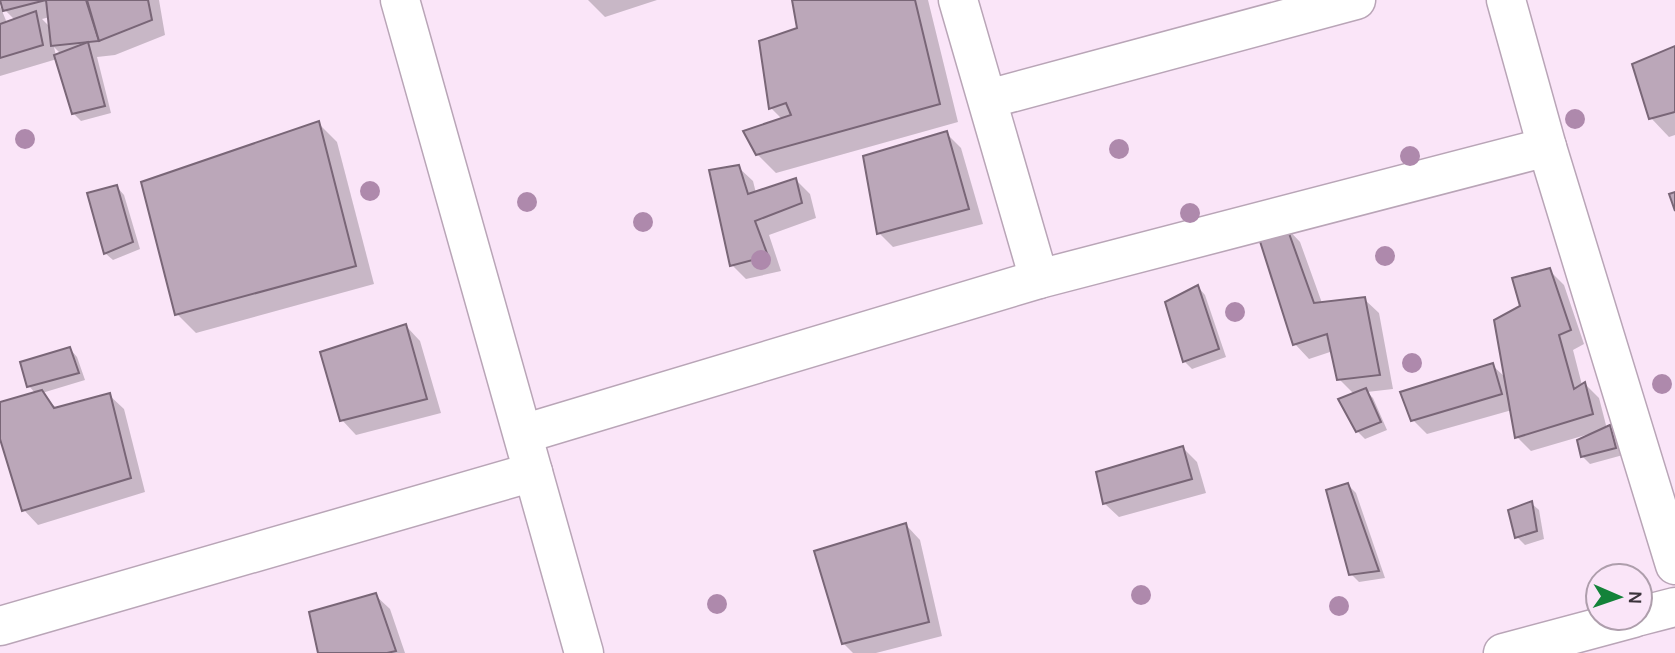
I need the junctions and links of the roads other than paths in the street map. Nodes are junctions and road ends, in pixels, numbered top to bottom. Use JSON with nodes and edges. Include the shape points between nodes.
{"nodes":[{"id":1,"x":401,"y":0,"type":"edge"},
{"id":2,"x":958,"y":0,"type":"edge"},
{"id":3,"x":1506,"y":0,"type":"edge"},
{"id":4,"x":1352,"y":1,"type":"edge"},
{"id":5,"x":988,"y":99,"type":"junction"},
{"id":6,"x":1548,"y":147,"type":"junction"},
{"id":7,"x":1039,"y":279,"type":"junction"},
{"id":8,"x":523,"y":434,"type":"junction"},
{"id":9,"x":533,"y":472,"type":"junction"},
{"id":10,"x":1675,"y":565,"type":"edge"},
{"id":11,"x":1675,"y":607,"type":"edge"},
{"id":12,"x":1654,"y":612,"type":"edge"},
{"id":13,"x":2,"y":617,"type":"edge"},
{"id":14,"x":1584,"y":631,"type":"edge"},
{"id":15,"x":584,"y":653,"type":"edge"},
{"id":16,"x":1503,"y":653,"type":"edge"}],
"edges":[{"from":1,"to":8,"type":"street"},
{"from":2,"to":5,"type":"street"},
{"from":3,"to":6,"type":"street"},
{"from":4,"to":5,"type":"street"},
{"from":5,"to":7,"type":"street"},
{"from":6,"to":7,"type":"street"},
{"from":6,"to":10,"type":"street"},
{"from":7,"to":8,"type":"street"},
{"from":8,"to":9,"type":"street"},
{"from":9,"to":13,"type":"street"},
{"from":9,"to":15,"type":"street"},
{"from":11,"to":12,"type":"street"},
{"from":14,"to":16,"type":"street"}]}
